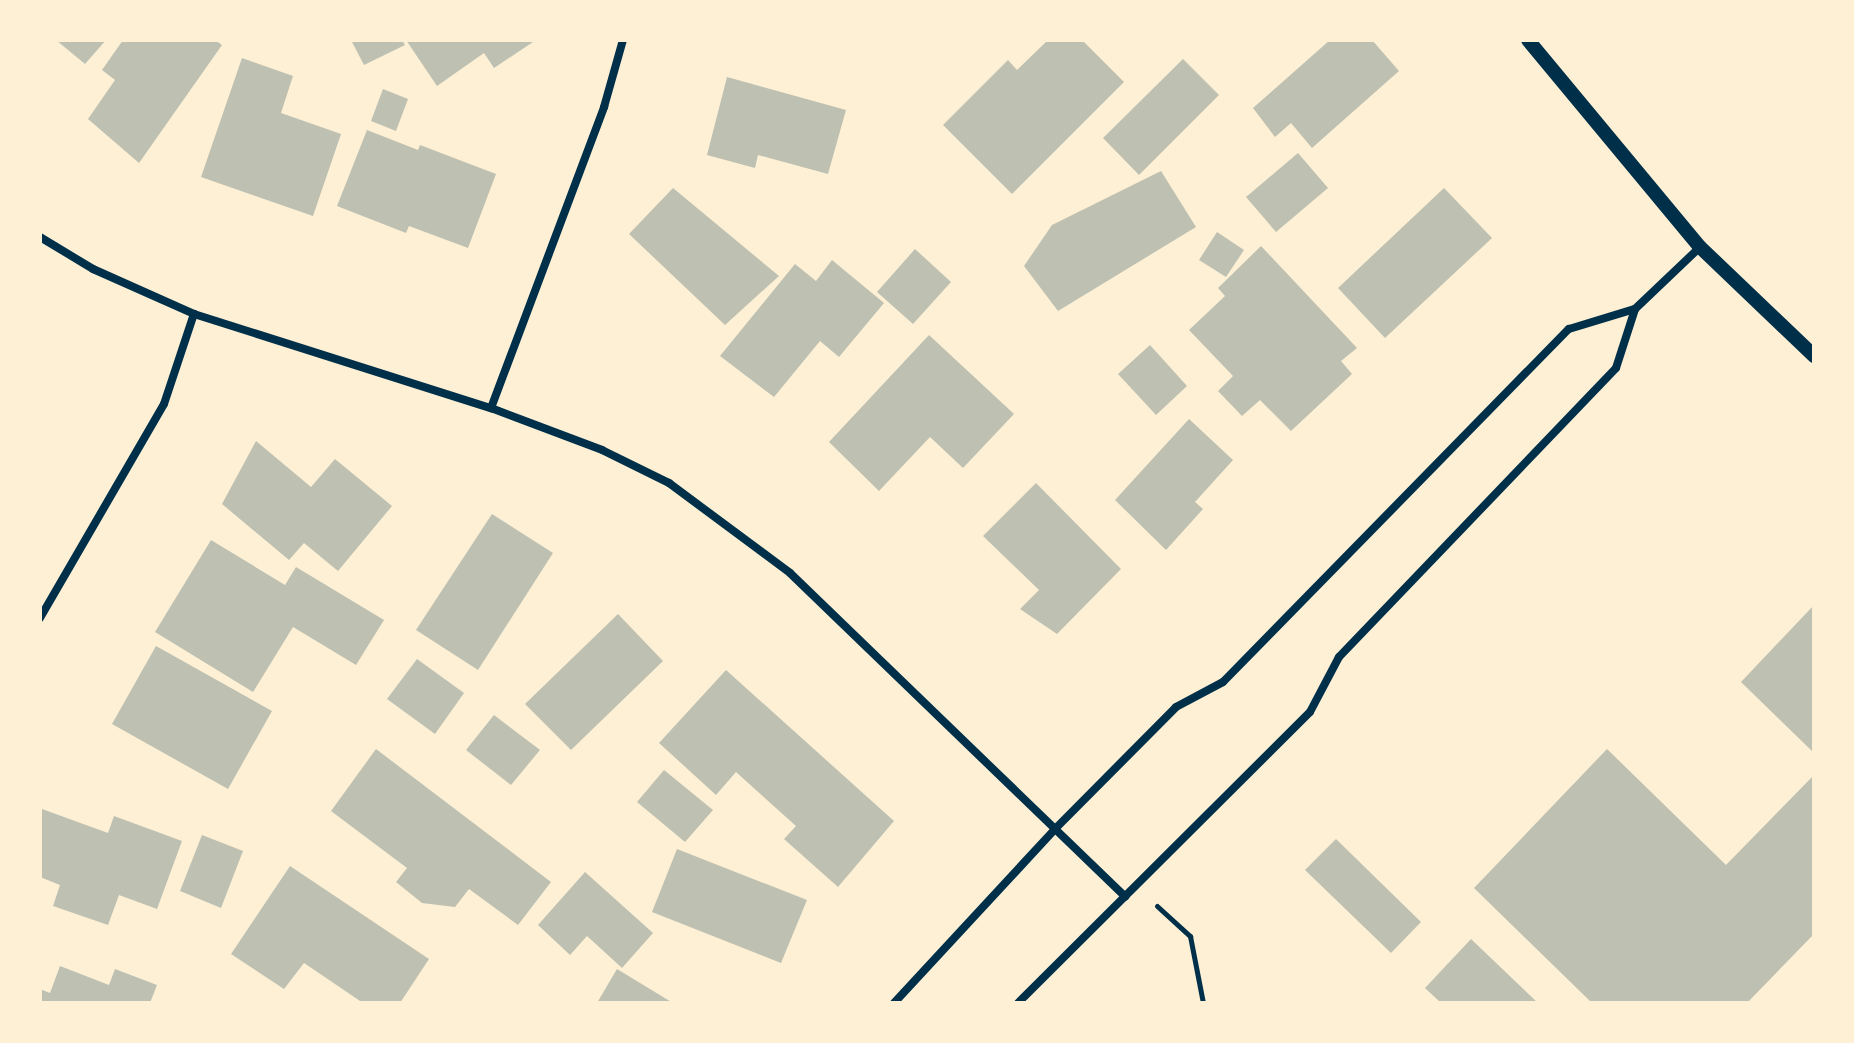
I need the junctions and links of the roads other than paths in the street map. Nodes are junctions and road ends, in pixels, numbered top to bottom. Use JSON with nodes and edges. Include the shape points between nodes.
{"nodes":[{"id":1,"x":623,"y":40,"type":"edge"},
{"id":2,"x":1528,"y":40,"type":"edge"},
{"id":3,"x":40,"y":237,"type":"edge"},
{"id":4,"x":1700,"y":247,"type":"junction"},
{"id":5,"x":1635,"y":309,"type":"junction"},
{"id":6,"x":194,"y":314,"type":"junction"},
{"id":7,"x":1814,"y":356,"type":"edge"},
{"id":8,"x":491,"y":408,"type":"junction"},
{"id":9,"x":40,"y":618,"type":"edge"},
{"id":10,"x":1056,"y":828,"type":"junction"},
{"id":11,"x":1125,"y":897,"type":"junction"},
{"id":12,"x":894,"y":1003,"type":"edge"},
{"id":13,"x":1018,"y":1003,"type":"edge"}],
"edges":[{"from":1,"to":8,"type":"street","via":[[604,107]]},
{"from":2,"to":4,"type":"street"},
{"from":3,"to":6,"type":"street","via":[[93,269]]},
{"from":4,"to":5,"type":"street"},
{"from":4,"to":7,"type":"street"},
{"from":5,"to":10,"type":"street","via":[[1569,329],[1223,682],[1176,707]]},
{"from":5,"to":11,"type":"street","via":[[1616,368],[1339,657],[1310,712]]},
{"from":6,"to":8,"type":"street"},
{"from":6,"to":9,"type":"street","via":[[164,404]]},
{"from":8,"to":10,"type":"street","via":[[615,457],[669,483],[720,518],[790,573]]},
{"from":10,"to":11,"type":"street"},
{"from":10,"to":12,"type":"street"},
{"from":11,"to":13,"type":"street"}]}
